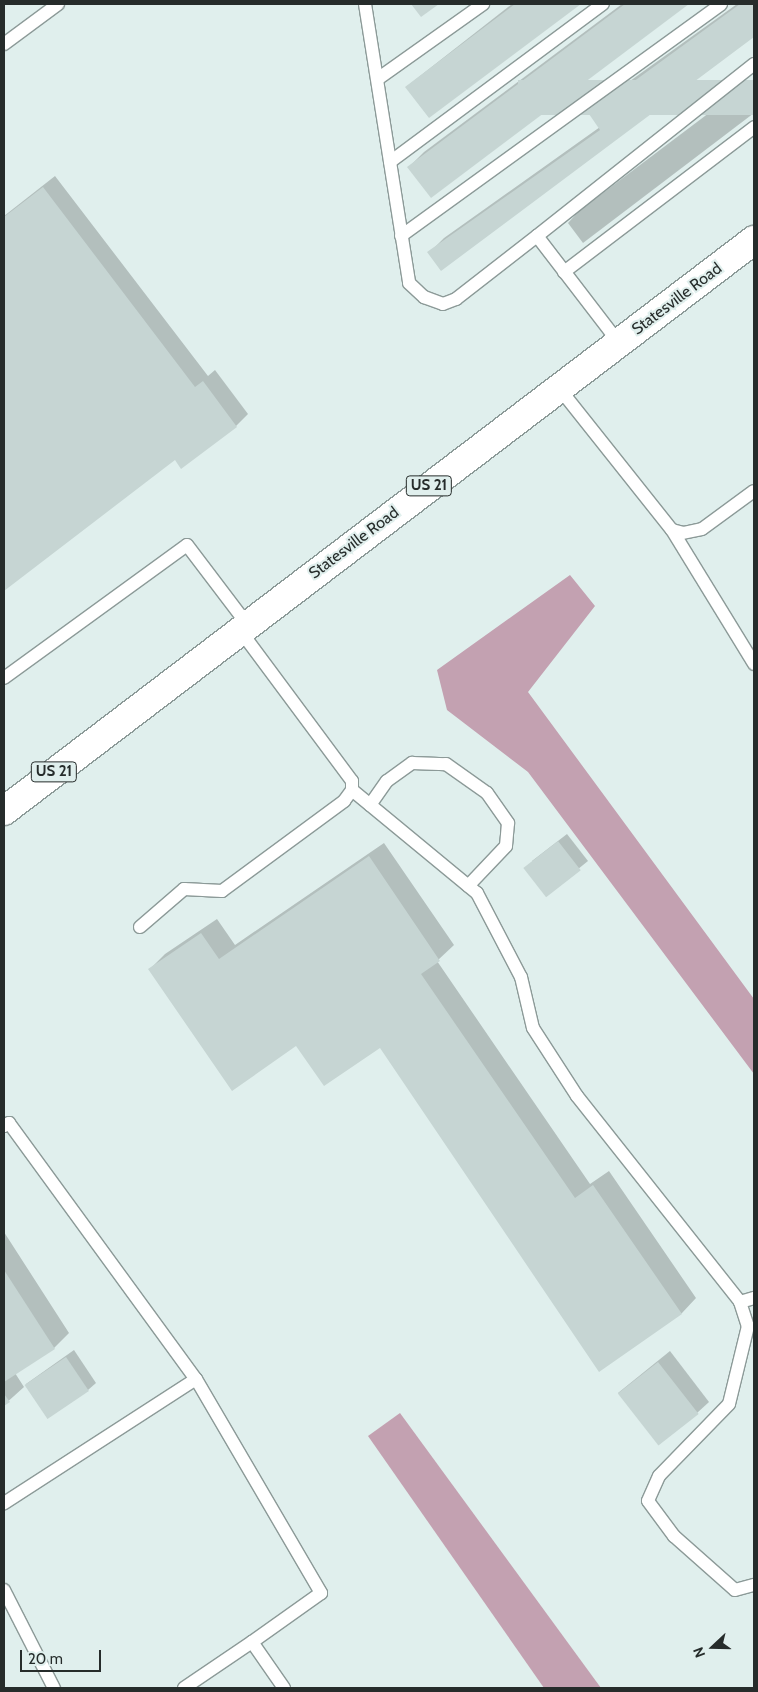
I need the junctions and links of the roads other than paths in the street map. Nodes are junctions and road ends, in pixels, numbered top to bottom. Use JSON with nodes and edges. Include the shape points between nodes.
{"nodes":[{"id":1,"x":58,"y":4,"type":"edge"},
{"id":2,"x":365,"y":4,"type":"edge"},
{"id":3,"x":483,"y":4,"type":"edge"},
{"id":4,"x":603,"y":4,"type":"edge"},
{"id":5,"x":721,"y":4,"type":"edge"},
{"id":6,"x":4,"y":44,"type":"edge"},
{"id":7,"x":754,"y":64,"type":"edge"},
{"id":8,"x":379,"y":78,"type":"junction"},
{"id":9,"x":754,"y":127,"type":"edge"},
{"id":10,"x":390,"y":162,"type":"junction"},
{"id":11,"x":402,"y":236,"type":"junction"},
{"id":12,"x":537,"y":236,"type":"junction"},
{"id":13,"x":754,"y":240,"type":"edge"},
{"id":14,"x":564,"y":272,"type":"junction"},
{"id":15,"x":619,"y":343,"type":"junction"},
{"id":16,"x":559,"y":388,"type":"junction"},
{"id":17,"x":754,"y":491,"type":"edge"},
{"id":18,"x":672,"y":530,"type":"junction"},
{"id":19,"x":243,"y":627,"type":"junction"},
{"id":20,"x":754,"y":664,"type":"edge"},
{"id":21,"x":4,"y":678,"type":"edge"},
{"id":22,"x":352,"y":790,"type":"junction"},
{"id":23,"x":370,"y":805,"type":"junction"},
{"id":24,"x":4,"y":811,"type":"edge"},
{"id":25,"x":468,"y":886,"type":"junction"},
{"id":26,"x":140,"y":927,"type":"dead end"},
{"id":27,"x":4,"y":1126,"type":"edge"},
{"id":28,"x":754,"y":1298,"type":"edge"},
{"id":29,"x":740,"y":1302,"type":"junction"},
{"id":30,"x":196,"y":1379,"type":"junction"},
{"id":31,"x":4,"y":1503,"type":"edge"},
{"id":32,"x":754,"y":1585,"type":"edge"},
{"id":33,"x":4,"y":1590,"type":"edge"},
{"id":34,"x":252,"y":1642,"type":"junction"},
{"id":35,"x":54,"y":1688,"type":"edge"},
{"id":36,"x":184,"y":1688,"type":"edge"},
{"id":37,"x":284,"y":1688,"type":"edge"}],
"edges":[{"from":1,"to":6,"type":"lane"},
{"from":2,"to":8,"type":"lane"},
{"from":3,"to":8,"type":"lane"},
{"from":4,"to":10,"type":"lane"},
{"from":5,"to":11,"type":"lane"},
{"from":7,"to":12,"type":"lane"},
{"from":8,"to":10,"type":"lane"},
{"from":9,"to":14,"type":"lane"},
{"from":10,"to":11,"type":"lane"},
{"from":11,"to":12,"type":"lane","via":[[409,283],[424,297],[443,304],[456,299]]},
{"from":12,"to":14,"type":"lane"},
{"from":13,"to":15,"type":"main road","name":"Statesville Road","number":"US 21"},
{"from":14,"to":15,"type":"lane"},
{"from":15,"to":16,"type":"main road","name":"Statesville Road","number":"US 21"},
{"from":16,"to":18,"type":"lane"},
{"from":16,"to":19,"type":"main road","name":"Statesville Road","number":"US 21"},
{"from":17,"to":18,"type":"lane","via":[[702,529],[683,534]]},
{"from":18,"to":20,"type":"lane"},
{"from":19,"to":21,"type":"lane","via":[[187,545]]},
{"from":19,"to":22,"type":"lane","via":[[352,781]]},
{"from":19,"to":24,"type":"main road","name":"Statesville Road","number":"US 21"},
{"from":22,"to":23,"type":"lane"},
{"from":22,"to":26,"type":"lane","via":[[344,800],[222,891],[184,889]]},
{"from":23,"to":25,"type":"lane"},
{"from":23,"to":25,"type":"lane","via":[[387,781],[412,763],[446,764],[487,793],[508,823],[506,846]]},
{"from":25,"to":29,"type":"lane","via":[[478,894],[521,977],[533,1028],[577,1096]]},
{"from":27,"to":30,"type":"lane","via":[[9,1123]]},
{"from":28,"to":29,"type":"lane"},
{"from":29,"to":32,"type":"lane","via":[[748,1326],[729,1404],[658,1476],[648,1501],[674,1536],[735,1590]]},
{"from":30,"to":31,"type":"lane"},
{"from":30,"to":34,"type":"lane","via":[[321,1593]]},
{"from":33,"to":35,"type":"lane"},
{"from":34,"to":36,"type":"lane"},
{"from":34,"to":37,"type":"lane"}]}
